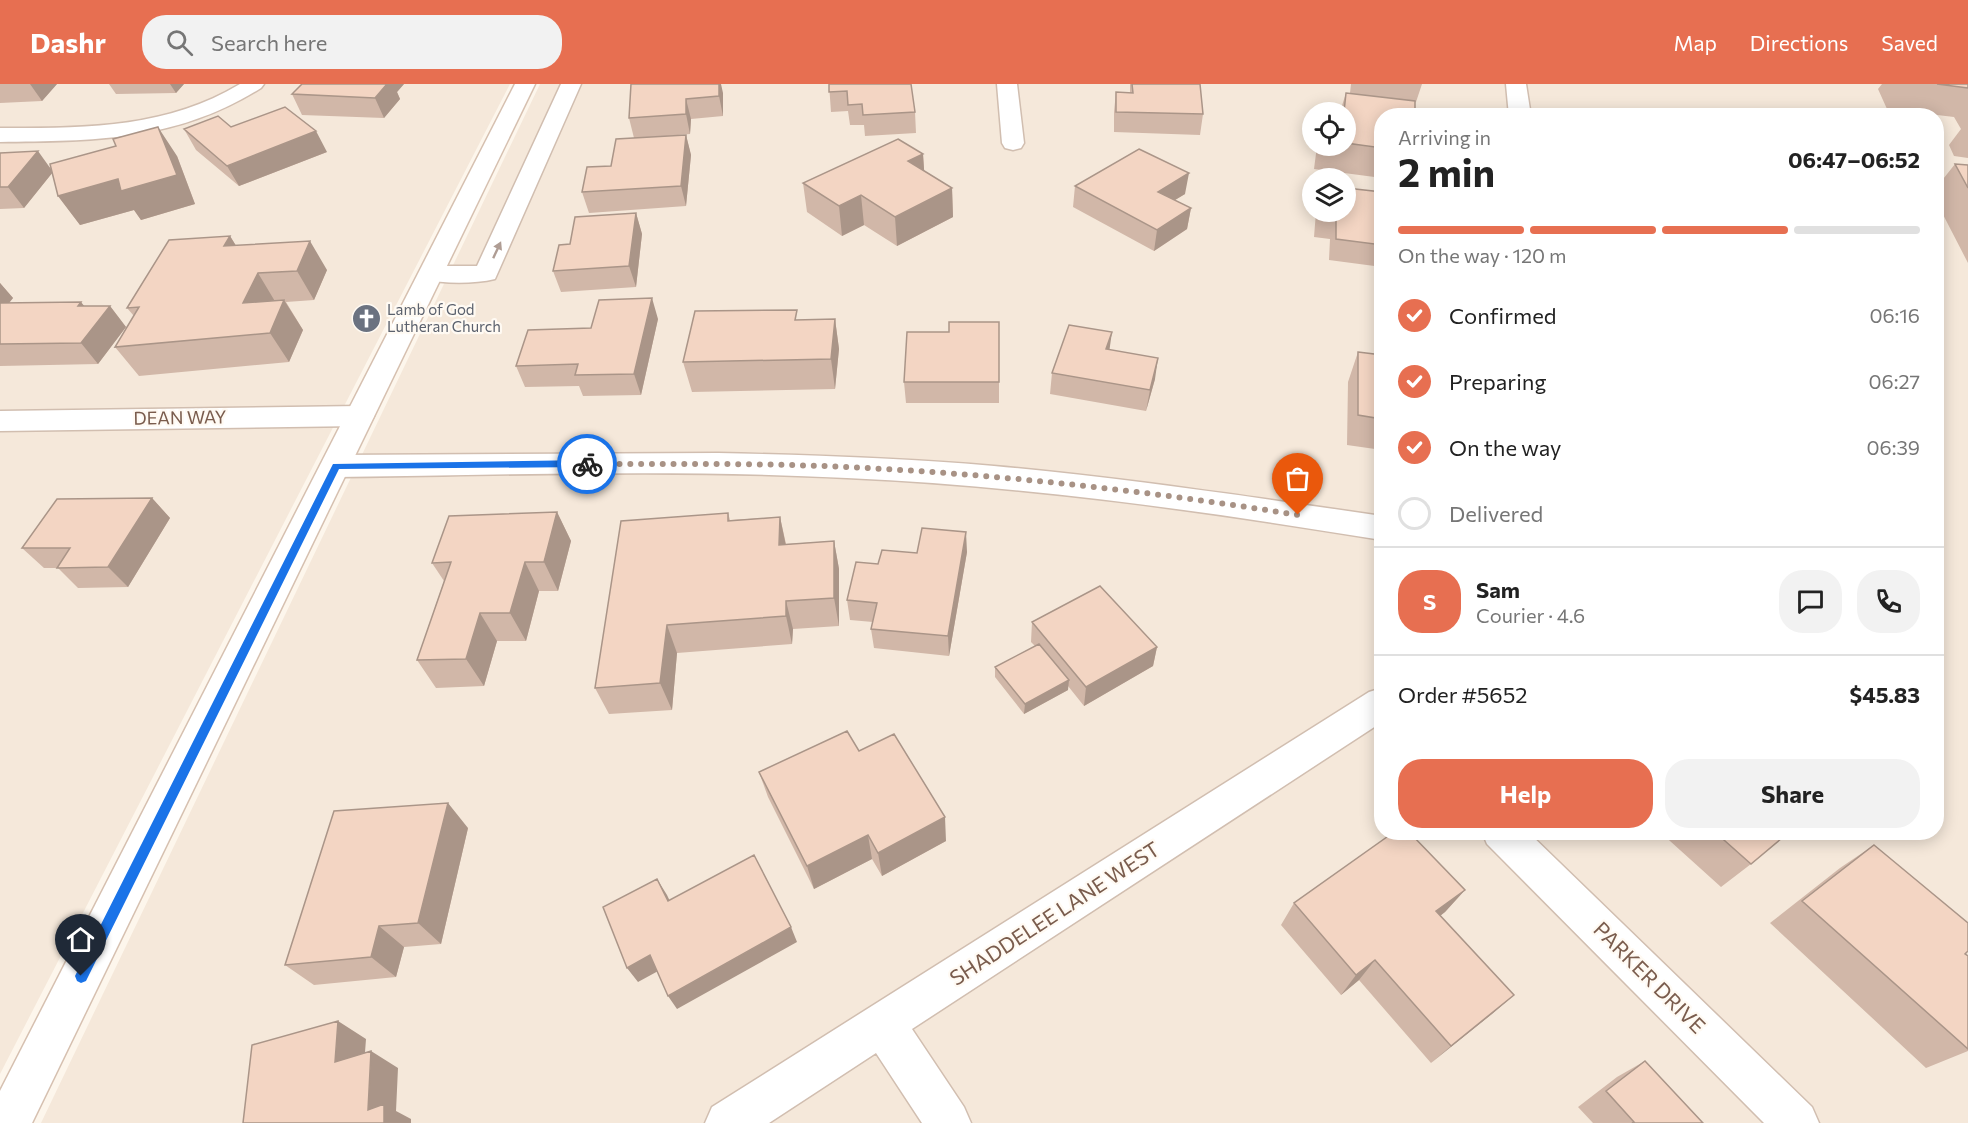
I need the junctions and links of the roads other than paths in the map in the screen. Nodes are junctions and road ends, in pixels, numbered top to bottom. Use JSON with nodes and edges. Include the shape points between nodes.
{"nodes":[{"id":1,"x":254,"y":84,"type":"edge"},
{"id":2,"x":525,"y":84,"type":"edge"},
{"id":3,"x":571,"y":84,"type":"edge"},
{"id":4,"x":1007,"y":84,"type":"edge"},
{"id":5,"x":1516,"y":84,"type":"edge"},
{"id":6,"x":1519,"y":108,"type":"edge"},
{"id":7,"x":0,"y":135,"type":"edge"},
{"id":8,"x":1013,"y":143,"type":"dead end"},
{"id":9,"x":432,"y":274,"type":"junction"},
{"id":10,"x":360,"y":416,"type":"junction"},
{"id":11,"x":0,"y":421,"type":"edge"},
{"id":12,"x":336,"y":466,"type":"junction"},
{"id":13,"x":1374,"y":527,"type":"edge"},
{"id":14,"x":1374,"y":713,"type":"edge"},
{"id":15,"x":1509,"y":840,"type":"edge"},
{"id":16,"x":883,"y":1024,"type":"junction"},
{"id":17,"x":8,"y":1123,"type":"edge"},
{"id":18,"x":728,"y":1123,"type":"edge"},
{"id":19,"x":948,"y":1123,"type":"edge"},
{"id":20,"x":1796,"y":1123,"type":"edge"}],
"edges":[{"from":1,"to":7,"type":"street","via":[[215,106],[143,128]]},
{"from":2,"to":9,"type":"street"},
{"from":9,"to":3,"type":"street","one_way":true,"via":[[486,274]]},
{"from":4,"to":8,"type":"street"},
{"from":5,"to":6,"type":"street"},
{"from":9,"to":10,"type":"street"},
{"from":10,"to":11,"type":"street","name":"DEAN WAY"},
{"from":10,"to":12,"type":"street"},
{"from":12,"to":13,"type":"street","via":[[718,463],[848,467],[994,477],[1180,498]]},
{"from":12,"to":17,"type":"street"},
{"from":14,"to":16,"type":"street","name":"SHADDELEE LANE WEST"},
{"from":15,"to":20,"type":"street","name":"PARKER DRIVE"},
{"from":16,"to":18,"type":"street","name":"SHADDELEE LANE WEST"},
{"from":16,"to":19,"type":"street"}]}
